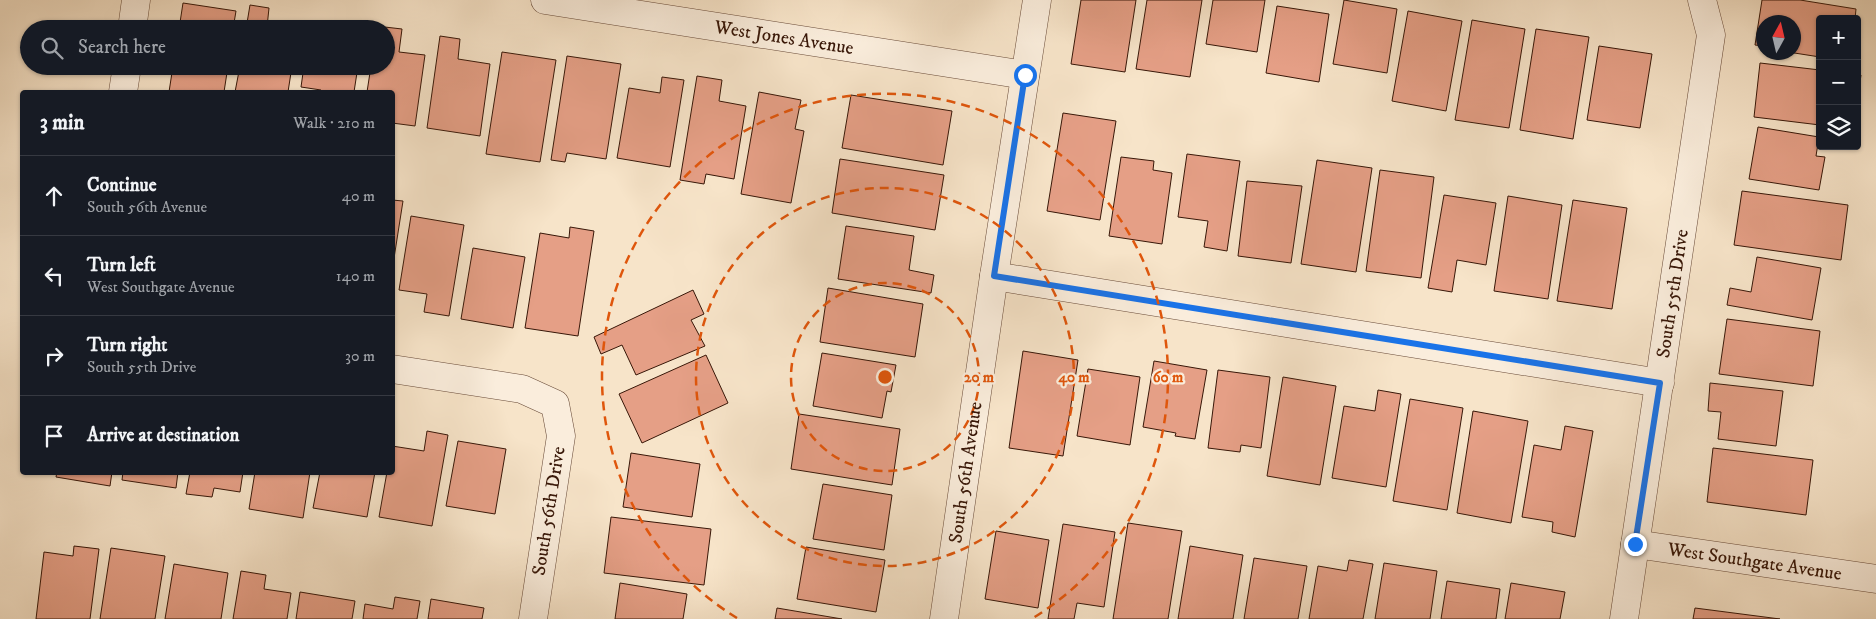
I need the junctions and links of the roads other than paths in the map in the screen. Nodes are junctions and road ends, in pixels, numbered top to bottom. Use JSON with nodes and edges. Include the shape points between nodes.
{"nodes":[{"id":1,"x":136,"y":0,"type":"edge"},
{"id":2,"x":545,"y":0,"type":"edge"},
{"id":3,"x":1037,"y":0,"type":"edge"},
{"id":4,"x":1702,"y":0,"type":"edge"},
{"id":5,"x":133,"y":20,"type":"edge"},
{"id":6,"x":126,"y":75,"type":"edge"},
{"id":7,"x":1025,"y":75,"type":"junction"},
{"id":8,"x":123,"y":90,"type":"edge"},
{"id":9,"x":994,"y":276,"type":"junction"},
{"id":10,"x":395,"y":369,"type":"edge"},
{"id":11,"x":1660,"y":383,"type":"junction"},
{"id":12,"x":1635,"y":544,"type":"junction"},
{"id":13,"x":1876,"y":579,"type":"edge"},
{"id":14,"x":533,"y":619,"type":"edge"},
{"id":15,"x":944,"y":619,"type":"edge"},
{"id":16,"x":1624,"y":619,"type":"edge"}],
"edges":[{"from":1,"to":5,"type":"street"},
{"from":2,"to":7,"type":"street","name":"West Jones Avenue"},
{"from":3,"to":7,"type":"street","name":"South 56th Avenue"},
{"from":4,"to":11,"type":"street","name":"South 55th Drive","via":[[1711,35]]},
{"from":6,"to":8,"type":"street"},
{"from":7,"to":9,"type":"street","name":"South 56th Avenue"},
{"from":9,"to":11,"type":"street"},
{"from":9,"to":15,"type":"street","name":"South 56th Avenue"},
{"from":10,"to":14,"type":"street","name":"South 56th Drive","via":[[522,389],[556,404],[561,436]]},
{"from":11,"to":12,"type":"street","name":"South 55th Drive"},
{"from":12,"to":13,"type":"street","name":"West Southgate Avenue"},
{"from":12,"to":16,"type":"street","name":"South 55th Drive"}]}
